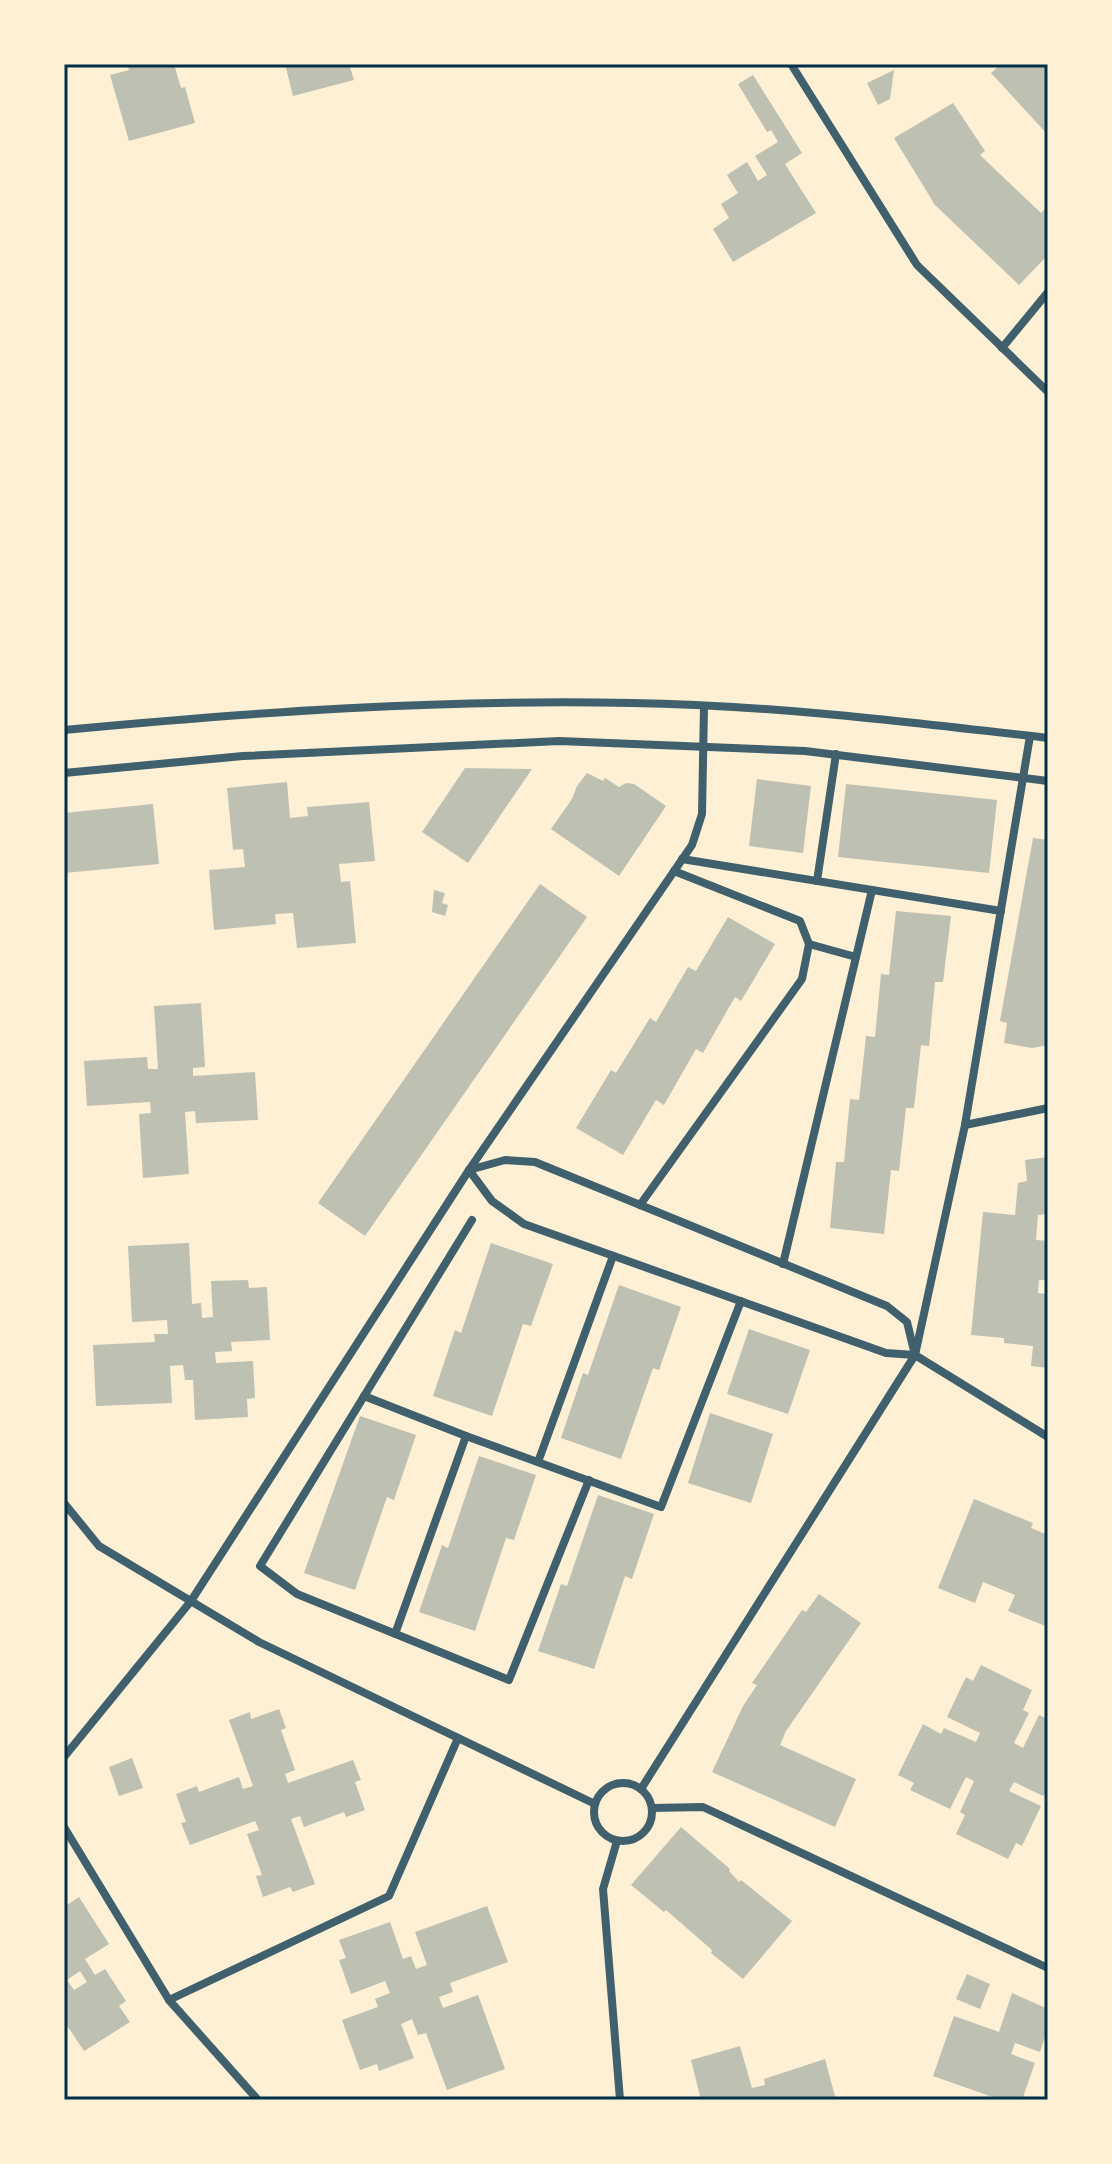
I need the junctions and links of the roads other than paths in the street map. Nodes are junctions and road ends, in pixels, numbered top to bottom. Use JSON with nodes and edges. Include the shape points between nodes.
{"nodes":[{"id":1,"x":791,"y":64,"type":"edge"},
{"id":2,"x":1048,"y":292,"type":"edge"},
{"id":3,"x":1002,"y":348,"type":"junction"},
{"id":4,"x":1048,"y":392,"type":"edge"},
{"id":5,"x":704,"y":707,"type":"junction"},
{"id":6,"x":64,"y":730,"type":"edge"},
{"id":7,"x":1030,"y":736,"type":"junction"},
{"id":8,"x":1048,"y":738,"type":"edge"},
{"id":9,"x":702,"y":746,"type":"junction"},
{"id":10,"x":836,"y":754,"type":"junction"},
{"id":11,"x":64,"y":773,"type":"edge"},
{"id":12,"x":1023,"y":779,"type":"junction"},
{"id":13,"x":1048,"y":781,"type":"edge"},
{"id":14,"x":682,"y":859,"type":"junction"},
{"id":15,"x":674,"y":871,"type":"junction"},
{"id":16,"x":817,"y":881,"type":"junction"},
{"id":17,"x":872,"y":890,"type":"junction"},
{"id":18,"x":1001,"y":911,"type":"junction"},
{"id":19,"x":809,"y":944,"type":"junction"},
{"id":20,"x":856,"y":957,"type":"junction"},
{"id":21,"x":1048,"y":1108,"type":"edge"},
{"id":22,"x":965,"y":1125,"type":"junction"},
{"id":23,"x":469,"y":1170,"type":"junction"},
{"id":24,"x":640,"y":1205,"type":"junction"},
{"id":25,"x":472,"y":1220,"type":"dead end"},
{"id":26,"x":613,"y":1256,"type":"junction"},
{"id":27,"x":783,"y":1264,"type":"junction"},
{"id":28,"x":741,"y":1301,"type":"junction"},
{"id":29,"x":915,"y":1355,"type":"junction"},
{"id":30,"x":364,"y":1396,"type":"junction"},
{"id":31,"x":466,"y":1436,"type":"junction"},
{"id":32,"x":1048,"y":1437,"type":"edge"},
{"id":33,"x":538,"y":1462,"type":"junction"},
{"id":34,"x":589,"y":1480,"type":"junction"},
{"id":35,"x":64,"y":1503,"type":"edge"},
{"id":36,"x":191,"y":1601,"type":"junction"},
{"id":37,"x":395,"y":1634,"type":"junction"},
{"id":38,"x":458,"y":1738,"type":"junction"},
{"id":39,"x":64,"y":1757,"type":"edge"},
{"id":40,"x":641,"y":1789,"type":"junction"},
{"id":41,"x":595,"y":1804,"type":"junction"},
{"id":42,"x":652,"y":1808,"type":"junction"},
{"id":43,"x":64,"y":1827,"type":"edge"},
{"id":44,"x":617,"y":1841,"type":"junction"},
{"id":45,"x":1048,"y":1968,"type":"edge"},
{"id":46,"x":169,"y":2000,"type":"junction"},
{"id":47,"x":258,"y":2100,"type":"edge"},
{"id":48,"x":620,"y":2100,"type":"edge"}],
"edges":[{"from":1,"to":3,"type":"street","via":[[917,265]]},
{"from":2,"to":3,"type":"street"},
{"from":3,"to":4,"type":"street"},
{"from":5,"to":6,"type":"street","via":[[495,702],[255,712]]},
{"from":5,"to":7,"type":"street"},
{"from":5,"to":9,"type":"street"},
{"from":7,"to":8,"type":"street"},
{"from":7,"to":12,"type":"street"},
{"from":9,"to":10,"type":"street"},
{"from":9,"to":11,"type":"street","via":[[559,741],[378,748]]},
{"from":9,"to":14,"type":"street","via":[[702,814]]},
{"from":10,"to":12,"type":"street"},
{"from":10,"to":16,"type":"street"},
{"from":12,"to":13,"type":"street"},
{"from":12,"to":18,"type":"street"},
{"from":14,"to":15,"type":"street"},
{"from":14,"to":16,"type":"street"},
{"from":15,"to":19,"type":"street","via":[[800,921]]},
{"from":15,"to":23,"type":"street"},
{"from":16,"to":17,"type":"street"},
{"from":17,"to":18,"type":"street"},
{"from":17,"to":20,"type":"street"},
{"from":18,"to":22,"type":"street"},
{"from":19,"to":20,"type":"street"},
{"from":19,"to":24,"type":"street","via":[[802,979]]},
{"from":20,"to":27,"type":"street"},
{"from":21,"to":22,"type":"street"},
{"from":22,"to":29,"type":"street"},
{"from":23,"to":24,"type":"street","via":[[505,1160],[535,1162]]},
{"from":23,"to":26,"type":"street","via":[[492,1201],[524,1224]]},
{"from":23,"to":36,"type":"street"},
{"from":24,"to":27,"type":"street"},
{"from":25,"to":30,"type":"street"},
{"from":26,"to":28,"type":"street"},
{"from":26,"to":33,"type":"street"},
{"from":27,"to":29,"type":"street","via":[[887,1306],[907,1322]]},
{"from":28,"to":29,"type":"street","via":[[886,1353]]},
{"from":28,"to":34,"type":"street","via":[[661,1507]]},
{"from":29,"to":32,"type":"street"},
{"from":29,"to":40,"type":"street"},
{"from":30,"to":31,"type":"street"},
{"from":30,"to":37,"type":"street","via":[[260,1566],[297,1594]]},
{"from":31,"to":33,"type":"street"},
{"from":31,"to":37,"type":"street"},
{"from":33,"to":34,"type":"street"},
{"from":34,"to":37,"type":"street","via":[[509,1680]]},
{"from":35,"to":36,"type":"street","via":[[99,1546]]},
{"from":36,"to":38,"type":"street","via":[[259,1642]]},
{"from":36,"to":39,"type":"street"},
{"from":38,"to":41,"type":"street"},
{"from":38,"to":46,"type":"street","via":[[389,1896]]},
{"from":40,"to":41,"type":"street","via":[[624,1783],[606,1789]]},
{"from":40,"to":42,"type":"street"},
{"from":41,"to":44,"type":"street","via":[[595,1820],[603,1834]]},
{"from":42,"to":44,"type":"street","via":[[649,1827],[635,1839]]},
{"from":42,"to":45,"type":"street","via":[[703,1807]]},
{"from":43,"to":46,"type":"street"},
{"from":44,"to":48,"type":"street","via":[[603,1889]]},
{"from":46,"to":47,"type":"street"}]}
